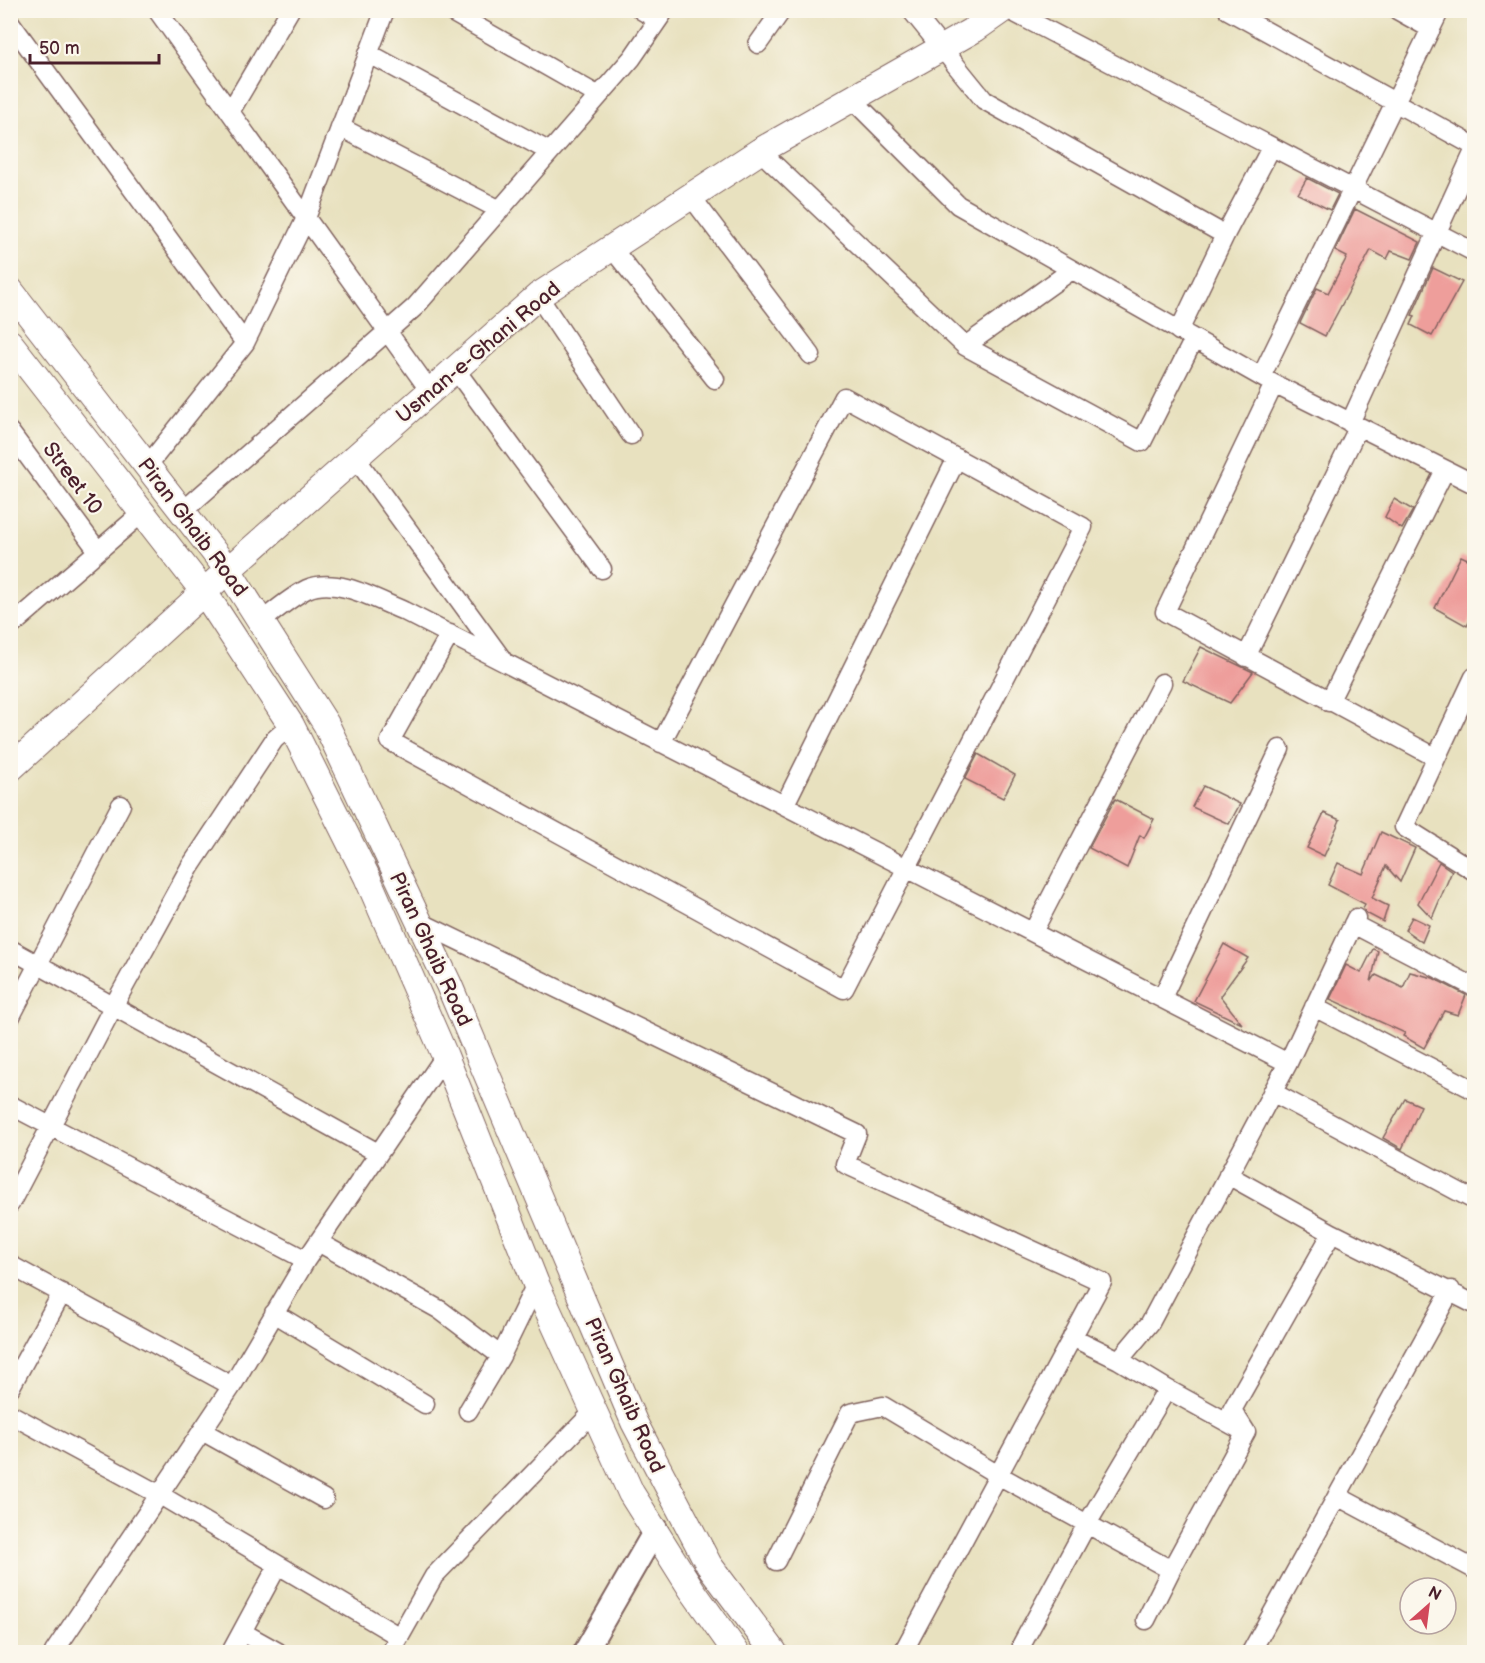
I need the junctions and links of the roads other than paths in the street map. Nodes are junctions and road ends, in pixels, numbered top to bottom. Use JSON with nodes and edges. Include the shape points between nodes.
{"nodes":[{"id":1,"x":157,"y":10,"type":"edge"},
{"id":2,"x":290,"y":10,"type":"edge"},
{"id":3,"x":385,"y":10,"type":"edge"},
{"id":4,"x":448,"y":10,"type":"edge"},
{"id":5,"x":641,"y":10,"type":"edge"},
{"id":6,"x":782,"y":10,"type":"edge"},
{"id":7,"x":912,"y":10,"type":"edge"},
{"id":8,"x":1002,"y":10,"type":"edge"},
{"id":9,"x":1009,"y":10,"type":"edge"},
{"id":10,"x":1228,"y":10,"type":"edge"},
{"id":11,"x":1397,"y":10,"type":"edge"},
{"id":12,"x":1440,"y":10,"type":"edge"},
{"id":13,"x":661,"y":15,"type":"edge"},
{"id":14,"x":10,"y":22,"type":"edge"},
{"id":15,"x":1431,"y":29,"type":"junction"},
{"id":16,"x":758,"y":44,"type":"dead end"},
{"id":17,"x":940,"y":49,"type":"junction"},
{"id":18,"x":368,"y":53,"type":"junction"},
{"id":19,"x":599,"y":96,"type":"junction"},
{"id":20,"x":851,"y":98,"type":"junction"},
{"id":21,"x":1395,"y":102,"type":"junction"},
{"id":22,"x":230,"y":112,"type":"junction"},
{"id":23,"x":340,"y":127,"type":"junction"},
{"id":24,"x":1474,"y":146,"type":"edge"},
{"id":25,"x":1271,"y":148,"type":"junction"},
{"id":26,"x":760,"y":151,"type":"junction"},
{"id":27,"x":1474,"y":151,"type":"edge"},
{"id":28,"x":550,"y":152,"type":"junction"},
{"id":29,"x":1351,"y":189,"type":"junction"},
{"id":30,"x":690,"y":195,"type":"junction"},
{"id":31,"x":500,"y":210,"type":"junction"},
{"id":32,"x":306,"y":218,"type":"junction"},
{"id":33,"x":1437,"y":233,"type":"junction"},
{"id":34,"x":1225,"y":235,"type":"junction"},
{"id":35,"x":611,"y":247,"type":"junction"},
{"id":36,"x":1474,"y":252,"type":"edge"},
{"id":37,"x":1072,"y":270,"type":"junction"},
{"id":38,"x":10,"y":290,"type":"edge"},
{"id":39,"x":538,"y":296,"type":"junction"},
{"id":40,"x":387,"y":330,"type":"junction"},
{"id":41,"x":1187,"y":335,"type":"junction"},
{"id":42,"x":10,"y":343,"type":"edge"},
{"id":43,"x":245,"y":343,"type":"junction"},
{"id":44,"x":965,"y":346,"type":"junction"},
{"id":45,"x":811,"y":355,"type":"dead end"},
{"id":46,"x":455,"y":369,"type":"junction"},
{"id":47,"x":715,"y":379,"type":"dead end"},
{"id":48,"x":1268,"y":380,"type":"junction"},
{"id":49,"x":430,"y":391,"type":"junction"},
{"id":50,"x":1354,"y":426,"type":"junction"},
{"id":51,"x":10,"y":432,"type":"edge"},
{"id":52,"x":631,"y":435,"type":"dead end"},
{"id":53,"x":355,"y":457,"type":"junction"},
{"id":54,"x":957,"y":458,"type":"junction"},
{"id":55,"x":148,"y":465,"type":"junction"},
{"id":56,"x":1445,"y":470,"type":"junction"},
{"id":57,"x":1473,"y":481,"type":"edge"},
{"id":58,"x":183,"y":511,"type":"junction"},
{"id":59,"x":142,"y":513,"type":"junction"},
{"id":60,"x":98,"y":551,"type":"junction"},
{"id":61,"x":602,"y":568,"type":"dead end"},
{"id":62,"x":228,"y":570,"type":"junction"},
{"id":63,"x":204,"y":592,"type":"junction"},
{"id":64,"x":261,"y":621,"type":"junction"},
{"id":65,"x":10,"y":627,"type":"edge"},
{"id":66,"x":450,"y":634,"type":"junction"},
{"id":67,"x":1246,"y":657,"type":"junction"},
{"id":68,"x":504,"y":662,"type":"junction"},
{"id":69,"x":1474,"y":677,"type":"edge"},
{"id":70,"x":1162,"y":683,"type":"dead end"},
{"id":71,"x":1329,"y":702,"type":"junction"},
{"id":72,"x":291,"y":725,"type":"junction"},
{"id":73,"x":661,"y":743,"type":"junction"},
{"id":74,"x":1280,"y":748,"type":"dead end"},
{"id":75,"x":1435,"y":757,"type":"junction"},
{"id":76,"x":10,"y":769,"type":"edge"},
{"id":77,"x":785,"y":804,"type":"junction"},
{"id":78,"x":121,"y":805,"type":"dead end"},
{"id":79,"x":907,"y":867,"type":"junction"},
{"id":80,"x":1474,"y":871,"type":"edge"},
{"id":81,"x":420,"y":922,"type":"junction"},
{"id":82,"x":1034,"y":930,"type":"junction"},
{"id":83,"x":10,"y":950,"type":"edge"},
{"id":84,"x":38,"y":965,"type":"junction"},
{"id":85,"x":1474,"y":987,"type":"edge"},
{"id":86,"x":1162,"y":999,"type":"junction"},
{"id":87,"x":1314,"y":1006,"type":"junction"},
{"id":88,"x":113,"y":1007,"type":"junction"},
{"id":89,"x":10,"y":1018,"type":"edge"},
{"id":90,"x":445,"y":1056,"type":"junction"},
{"id":91,"x":1288,"y":1063,"type":"junction"},
{"id":92,"x":1474,"y":1090,"type":"edge"},
{"id":93,"x":1272,"y":1092,"type":"junction"},
{"id":94,"x":10,"y":1105,"type":"edge"},
{"id":95,"x":51,"y":1126,"type":"junction"},
{"id":96,"x":378,"y":1153,"type":"junction"},
{"id":97,"x":1228,"y":1175,"type":"junction"},
{"id":98,"x":1474,"y":1200,"type":"edge"},
{"id":99,"x":10,"y":1203,"type":"edge"},
{"id":100,"x":1332,"y":1233,"type":"junction"},
{"id":101,"x":318,"y":1242,"type":"junction"},
{"id":102,"x":306,"y":1260,"type":"junction"},
{"id":103,"x":10,"y":1265,"type":"edge"},
{"id":104,"x":536,"y":1284,"type":"junction"},
{"id":105,"x":1451,"y":1290,"type":"junction"},
{"id":106,"x":62,"y":1293,"type":"junction"},
{"id":107,"x":1474,"y":1304,"type":"edge"},
{"id":108,"x":274,"y":1313,"type":"junction"},
{"id":109,"x":1072,"y":1337,"type":"junction"},
{"id":110,"x":501,"y":1356,"type":"junction"},
{"id":111,"x":1119,"y":1360,"type":"junction"},
{"id":112,"x":232,"y":1386,"type":"junction"},
{"id":113,"x":10,"y":1388,"type":"edge"},
{"id":114,"x":1167,"y":1389,"type":"junction"},
{"id":115,"x":425,"y":1404,"type":"dead end"},
{"id":116,"x":468,"y":1411,"type":"dead end"},
{"id":117,"x":594,"y":1411,"type":"junction"},
{"id":118,"x":10,"y":1414,"type":"edge"},
{"id":119,"x":202,"y":1431,"type":"junction"},
{"id":120,"x":1246,"y":1432,"type":"junction"},
{"id":121,"x":998,"y":1475,"type":"junction"},
{"id":122,"x":160,"y":1496,"type":"junction"},
{"id":123,"x":1338,"y":1496,"type":"junction"},
{"id":124,"x":324,"y":1499,"type":"dead end"},
{"id":125,"x":1087,"y":1524,"type":"junction"},
{"id":126,"x":656,"y":1529,"type":"junction"},
{"id":127,"x":776,"y":1562,"type":"dead end"},
{"id":128,"x":278,"y":1566,"type":"junction"},
{"id":129,"x":1474,"y":1569,"type":"edge"},
{"id":130,"x":1171,"y":1570,"type":"junction"},
{"id":131,"x":1146,"y":1620,"type":"dead end"},
{"id":132,"x":242,"y":1632,"type":"junction"},
{"id":133,"x":394,"y":1644,"type":"edge"},
{"id":134,"x":1022,"y":1644,"type":"dead end"},
{"id":135,"x":54,"y":1653,"type":"edge"},
{"id":136,"x":231,"y":1653,"type":"edge"},
{"id":137,"x":278,"y":1653,"type":"edge"},
{"id":138,"x":585,"y":1653,"type":"edge"},
{"id":139,"x":736,"y":1653,"type":"edge"},
{"id":140,"x":774,"y":1653,"type":"edge"},
{"id":141,"x":903,"y":1653,"type":"edge"},
{"id":142,"x":1251,"y":1653,"type":"edge"}],
"edges":[{"from":1,"to":22,"type":"street"},
{"from":2,"to":22,"type":"street"},
{"from":3,"to":18,"type":"street"},
{"from":4,"to":19,"type":"street"},
{"from":5,"to":13,"type":"street"},
{"from":6,"to":16,"type":"street"},
{"from":7,"to":17,"type":"street"},
{"from":8,"to":17,"type":"main road","name":"Usman-e-Ghani Road"},
{"from":9,"to":25,"type":"street"},
{"from":10,"to":21,"type":"street"},
{"from":11,"to":15,"type":"street"},
{"from":12,"to":15,"type":"street"},
{"from":13,"to":19,"type":"street","via":[[632,58]]},
{"from":14,"to":43,"type":"street"},
{"from":15,"to":21,"type":"street"},
{"from":17,"to":20,"type":"main road","name":"Usman-e-Ghani Road"},
{"from":17,"to":34,"type":"street","via":[[984,100]]},
{"from":18,"to":23,"type":"street"},
{"from":18,"to":28,"type":"street"},
{"from":19,"to":28,"type":"street"},
{"from":20,"to":26,"type":"main road","name":"Usman-e-Ghani Road"},
{"from":20,"to":37,"type":"street","via":[[958,205]]},
{"from":21,"to":24,"type":"street"},
{"from":21,"to":29,"type":"street"},
{"from":22,"to":32,"type":"street"},
{"from":23,"to":31,"type":"street"},
{"from":23,"to":32,"type":"street"},
{"from":25,"to":29,"type":"street"},
{"from":25,"to":34,"type":"street"},
{"from":26,"to":30,"type":"main road","name":"Usman-e-Ghani Road"},
{"from":26,"to":44,"type":"street"},
{"from":27,"to":33,"type":"street"},
{"from":28,"to":31,"type":"street"},
{"from":29,"to":33,"type":"street"},
{"from":29,"to":48,"type":"street"},
{"from":30,"to":35,"type":"main road","name":"Usman-e-Ghani Road"},
{"from":30,"to":45,"type":"street"},
{"from":31,"to":40,"type":"street","via":[[415,307]]},
{"from":32,"to":40,"type":"street"},
{"from":32,"to":43,"type":"street"},
{"from":33,"to":36,"type":"street"},
{"from":33,"to":50,"type":"street"},
{"from":34,"to":41,"type":"street"},
{"from":35,"to":39,"type":"main road","name":"Usman-e-Ghani Road"},
{"from":35,"to":47,"type":"street"},
{"from":37,"to":41,"type":"street"},
{"from":37,"to":44,"type":"street"},
{"from":38,"to":55,"type":"main road","name":"Piran Ghaib Road"},
{"from":39,"to":46,"type":"main road","name":"Usman-e-Ghani Road"},
{"from":39,"to":52,"type":"street"},
{"from":40,"to":49,"type":"street"},
{"from":40,"to":58,"type":"street"},
{"from":41,"to":44,"type":"street","via":[[1142,442]]},
{"from":41,"to":48,"type":"street"},
{"from":42,"to":59,"type":"main road","name":"Piran Ghaib Road"},
{"from":43,"to":55,"type":"street"},
{"from":46,"to":49,"type":"main road","name":"Usman-e-Ghani Road"},
{"from":46,"to":61,"type":"street"},
{"from":48,"to":50,"type":"street"},
{"from":48,"to":67,"type":"street","via":[[1165,612]]},
{"from":49,"to":53,"type":"main road","name":"Usman-e-Ghani Road"},
{"from":50,"to":56,"type":"street"},
{"from":50,"to":67,"type":"street"},
{"from":51,"to":60,"type":"street","name":"Street 10"},
{"from":53,"to":62,"type":"main road","name":"Usman-e-Ghani Road"},
{"from":53,"to":68,"type":"street"},
{"from":54,"to":73,"type":"street","via":[[844,397]]},
{"from":54,"to":77,"type":"street"},
{"from":54,"to":79,"type":"street","via":[[1083,527]]},
{"from":55,"to":58,"type":"main road","name":"Piran Ghaib Road"},
{"from":56,"to":57,"type":"street"},
{"from":56,"to":71,"type":"street"},
{"from":58,"to":62,"type":"main road","name":"Piran Ghaib Road"},
{"from":59,"to":60,"type":"street"},
{"from":59,"to":63,"type":"main road","name":"Piran Ghaib Road"},
{"from":60,"to":65,"type":"street"},
{"from":62,"to":63,"type":"main road","name":"Usman-e-Ghani Road"},
{"from":62,"to":64,"type":"main road","name":"Piran Ghaib Road"},
{"from":63,"to":72,"type":"main road","name":"Piran Ghaib Road"},
{"from":63,"to":76,"type":"main road","name":"Usman-e-Ghani Road"},
{"from":64,"to":66,"type":"street","via":[[308,589],[325,585],[355,591]]},
{"from":64,"to":81,"type":"main road","name":"Piran Ghaib Road","via":[[326,724]]},
{"from":66,"to":68,"type":"street"},
{"from":66,"to":79,"type":"street","via":[[390,741],[844,989]]},
{"from":67,"to":71,"type":"street"},
{"from":68,"to":73,"type":"street"},
{"from":69,"to":75,"type":"street"},
{"from":70,"to":82,"type":"street"},
{"from":71,"to":75,"type":"street"},
{"from":72,"to":88,"type":"street","via":[[274,740],[190,867]]},
{"from":72,"to":90,"type":"main road","name":"Piran Ghaib Road","via":[[367,877]]},
{"from":73,"to":77,"type":"street"},
{"from":74,"to":86,"type":"street"},
{"from":75,"to":80,"type":"street","via":[[1404,827]]},
{"from":77,"to":79,"type":"street"},
{"from":78,"to":84,"type":"street"},
{"from":79,"to":82,"type":"street"},
{"from":81,"to":109,"type":"street","via":[[857,1134],[845,1164],[1102,1282]]},
{"from":81,"to":140,"type":"main road","name":"Piran Ghaib Road","via":[[634,1422],[709,1565]]},
{"from":82,"to":86,"type":"street"},
{"from":83,"to":84,"type":"street"},
{"from":84,"to":88,"type":"street"},
{"from":84,"to":89,"type":"street"},
{"from":85,"to":87,"type":"street","via":[[1354,921]]},
{"from":86,"to":91,"type":"street"},
{"from":87,"to":91,"type":"street"},
{"from":87,"to":92,"type":"street"},
{"from":88,"to":95,"type":"street"},
{"from":88,"to":96,"type":"street"},
{"from":90,"to":96,"type":"street"},
{"from":90,"to":104,"type":"main road","name":"Piran Ghaib Road"},
{"from":91,"to":93,"type":"street"},
{"from":93,"to":97,"type":"street"},
{"from":93,"to":98,"type":"street"},
{"from":94,"to":95,"type":"street"},
{"from":95,"to":99,"type":"street"},
{"from":95,"to":102,"type":"street"},
{"from":96,"to":101,"type":"street"},
{"from":97,"to":100,"type":"street"},
{"from":97,"to":111,"type":"street","via":[[1150,1323]]},
{"from":100,"to":105,"type":"street"},
{"from":100,"to":120,"type":"street","via":[[1232,1410]]},
{"from":101,"to":102,"type":"street"},
{"from":101,"to":110,"type":"street","via":[[440,1310]]},
{"from":102,"to":108,"type":"street"},
{"from":103,"to":106,"type":"street"},
{"from":104,"to":110,"type":"street"},
{"from":104,"to":117,"type":"main road","name":"Piran Ghaib Road"},
{"from":105,"to":107,"type":"street"},
{"from":105,"to":123,"type":"street"},
{"from":106,"to":112,"type":"street"},
{"from":106,"to":113,"type":"street"},
{"from":108,"to":112,"type":"street"},
{"from":108,"to":115,"type":"street"},
{"from":109,"to":111,"type":"street"},
{"from":109,"to":121,"type":"street"},
{"from":110,"to":116,"type":"street"},
{"from":111,"to":114,"type":"street"},
{"from":112,"to":119,"type":"street"},
{"from":114,"to":120,"type":"street"},
{"from":114,"to":125,"type":"street"},
{"from":117,"to":126,"type":"main road","name":"Piran Ghaib Road","via":[[632,1493]]},
{"from":117,"to":133,"type":"street","via":[[434,1576]]},
{"from":118,"to":122,"type":"street"},
{"from":119,"to":122,"type":"street"},
{"from":119,"to":124,"type":"street"},
{"from":120,"to":130,"type":"street"},
{"from":121,"to":125,"type":"street"},
{"from":121,"to":127,"type":"street","via":[[883,1407],[850,1413]]},
{"from":121,"to":141,"type":"street"},
{"from":122,"to":128,"type":"street"},
{"from":122,"to":135,"type":"street"},
{"from":123,"to":129,"type":"street"},
{"from":123,"to":142,"type":"street"},
{"from":125,"to":130,"type":"street"},
{"from":125,"to":134,"type":"street"},
{"from":126,"to":138,"type":"street"},
{"from":126,"to":139,"type":"main road","name":"Piran Ghaib Road"},
{"from":128,"to":132,"type":"street"},
{"from":128,"to":133,"type":"street"},
{"from":130,"to":131,"type":"street"},
{"from":132,"to":136,"type":"street"},
{"from":132,"to":137,"type":"street"}]}
